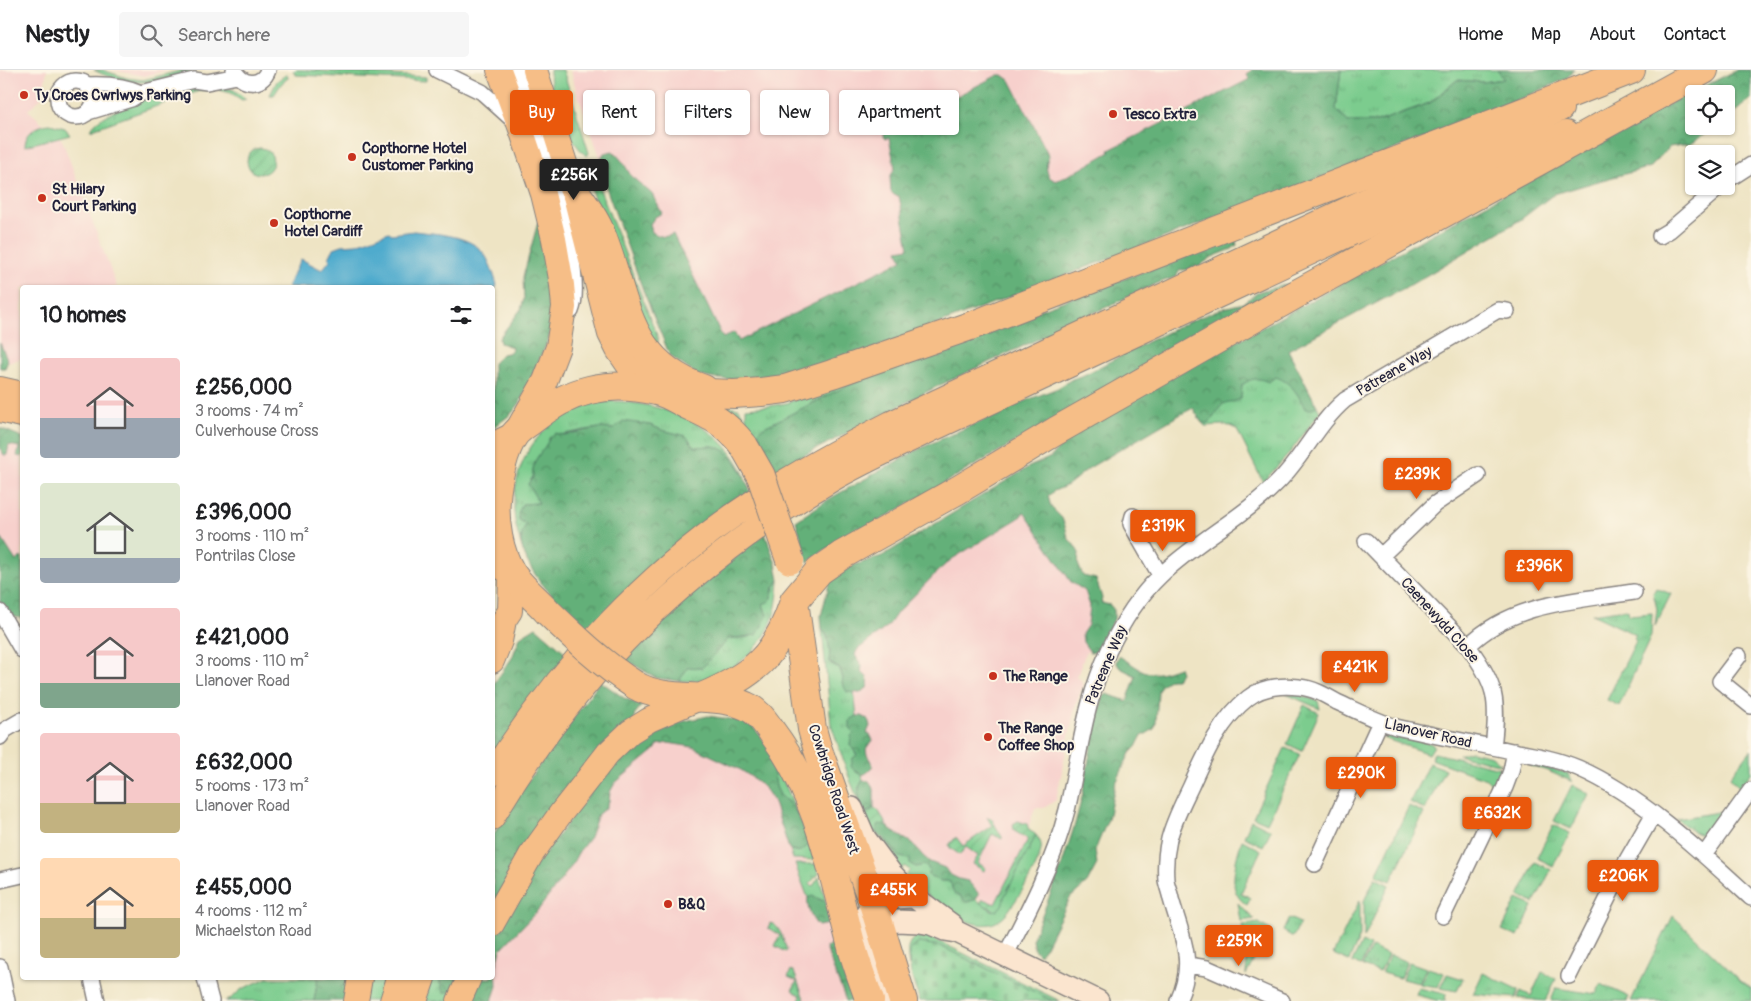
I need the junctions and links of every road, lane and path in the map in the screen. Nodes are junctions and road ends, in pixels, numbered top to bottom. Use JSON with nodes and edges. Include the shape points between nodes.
{"nodes":[{"id":1,"x":207,"y":70,"type":"edge"},
{"id":2,"x":268,"y":70,"type":"edge"},
{"id":3,"x":437,"y":70,"type":"edge"},
{"id":4,"x":499,"y":70,"type":"edge"},
{"id":5,"x":1631,"y":70,"type":"edge"},
{"id":6,"x":1645,"y":70,"type":"edge"},
{"id":7,"x":1703,"y":70,"type":"edge"},
{"id":8,"x":531,"y":71,"type":"edge"},
{"id":9,"x":236,"y":73,"type":"edge"},
{"id":10,"x":194,"y":80,"type":"junction"},
{"id":11,"x":86,"y":85,"type":"junction"},
{"id":12,"x":141,"y":93,"type":"junction"},
{"id":13,"x":510,"y":100,"type":"edge"},
{"id":14,"x":88,"y":112,"type":"junction"},
{"id":15,"x":510,"y":116,"type":"edge"},
{"id":16,"x":523,"y":135,"type":"edge"},
{"id":17,"x":1751,"y":165,"type":"edge"},
{"id":18,"x":1735,"y":176,"type":"edge"},
{"id":19,"x":573,"y":188,"type":"junction"},
{"id":20,"x":1711,"y":195,"type":"edge"},
{"id":21,"x":1660,"y":236,"type":"dead end"},
{"id":22,"x":1507,"y":311,"type":"dead end"},
{"id":23,"x":561,"y":333,"type":"junction"},
{"id":24,"x":0,"y":389,"type":"edge"},
{"id":25,"x":658,"y":391,"type":"junction"},
{"id":26,"x":718,"y":393,"type":"junction"},
{"id":27,"x":20,"y":394,"type":"edge"},
{"id":28,"x":0,"y":410,"type":"edge"},
{"id":29,"x":20,"y":415,"type":"edge"},
{"id":30,"x":504,"y":439,"type":"edge"},
{"id":31,"x":1478,"y":475,"type":"dead end"},
{"id":32,"x":1133,"y":516,"type":"dead end"},
{"id":33,"x":1366,"y":541,"type":"dead end"},
{"id":34,"x":1381,"y":556,"type":"junction"},
{"id":35,"x":502,"y":568,"type":"edge"},
{"id":36,"x":1160,"y":575,"type":"junction"},
{"id":37,"x":1634,"y":592,"type":"dead end"},
{"id":38,"x":794,"y":601,"type":"junction"},
{"id":39,"x":495,"y":607,"type":"edge"},
{"id":40,"x":0,"y":612,"type":"edge"},
{"id":41,"x":504,"y":620,"type":"junction"},
{"id":42,"x":1468,"y":646,"type":"junction"},
{"id":43,"x":20,"y":647,"type":"edge"},
{"id":44,"x":495,"y":654,"type":"edge"},
{"id":45,"x":1739,"y":656,"type":"dead end"},
{"id":46,"x":702,"y":697,"type":"junction"},
{"id":47,"x":1751,"y":706,"type":"edge"},
{"id":48,"x":20,"y":721,"type":"edge"},
{"id":49,"x":1380,"y":722,"type":"junction"},
{"id":50,"x":2,"y":730,"type":"edge"},
{"id":51,"x":1493,"y":747,"type":"junction"},
{"id":52,"x":1515,"y":751,"type":"junction"},
{"id":53,"x":495,"y":770,"type":"edge"},
{"id":54,"x":830,"y":784,"type":"junction"},
{"id":55,"x":1751,"y":790,"type":"edge"},
{"id":56,"x":495,"y":813,"type":"edge"},
{"id":57,"x":1653,"y":815,"type":"junction"},
{"id":58,"x":1704,"y":855,"type":"junction"},
{"id":59,"x":1314,"y":864,"type":"dead end"},
{"id":60,"x":20,"y":875,"type":"edge"},
{"id":61,"x":0,"y":880,"type":"edge"},
{"id":62,"x":914,"y":896,"type":"junction"},
{"id":63,"x":1751,"y":898,"type":"edge"},
{"id":64,"x":1443,"y":916,"type":"dead end"},
{"id":65,"x":866,"y":917,"type":"junction"},
{"id":66,"x":495,"y":919,"type":"edge"},
{"id":67,"x":957,"y":932,"type":"junction"},
{"id":68,"x":1004,"y":956,"type":"junction"},
{"id":69,"x":1188,"y":965,"type":"junction"},
{"id":70,"x":0,"y":967,"type":"edge"},
{"id":71,"x":1569,"y":976,"type":"dead end"},
{"id":72,"x":92,"y":980,"type":"edge"},
{"id":73,"x":206,"y":980,"type":"edge"},
{"id":74,"x":360,"y":980,"type":"edge"},
{"id":75,"x":398,"y":980,"type":"edge"},
{"id":76,"x":422,"y":980,"type":"edge"},
{"id":77,"x":468,"y":980,"type":"edge"},
{"id":78,"x":7,"y":1001,"type":"edge"},
{"id":79,"x":97,"y":1001,"type":"edge"},
{"id":80,"x":211,"y":1001,"type":"edge"},
{"id":81,"x":356,"y":1001,"type":"edge"},
{"id":82,"x":392,"y":1001,"type":"edge"},
{"id":83,"x":416,"y":1001,"type":"edge"},
{"id":84,"x":459,"y":1001,"type":"edge"},
{"id":85,"x":870,"y":1001,"type":"edge"},
{"id":86,"x":887,"y":1001,"type":"edge"},
{"id":87,"x":904,"y":1001,"type":"edge"},
{"id":88,"x":1098,"y":1001,"type":"edge"},
{"id":89,"x":1178,"y":1001,"type":"edge"},
{"id":90,"x":1282,"y":1001,"type":"edge"}],
"edges":[{"from":1,"to":10,"type":"street"},
{"from":2,"to":9,"type":"street","via":[[257,82],[244,81]]},
{"from":3,"to":15,"type":"street","via":[[482,92]]},
{"from":4,"to":13,"type":"main road"},
{"from":5,"to":26,"type":"highway","via":[[976,324],[785,389]]},
{"from":6,"to":53,"type":"main road","via":[[927,406],[803,470],[752,502],[703,539],[612,620],[541,704]]},
{"from":7,"to":38,"type":"highway","via":[[1302,291],[838,558],[819,571]]},
{"from":7,"to":56,"type":"main road","via":[[922,434],[824,484],[752,530],[703,568],[630,634],[550,729]]},
{"from":8,"to":19,"type":"main road"},
{"from":8,"to":23,"type":"street","via":[[574,275],[573,305]]},
{"from":9,"to":10,"type":"street","via":[[207,82]]},
{"from":10,"to":12,"type":"street"},
{"from":11,"to":12,"type":"street","via":[[104,84]]},
{"from":11,"to":14,"type":"street","via":[[92,90],[94,102]]},
{"from":11,"to":14,"type":"street","via":[[68,83],[61,89],[58,100],[62,111],[67,114],[79,117]]},
{"from":12,"to":14,"type":"street","via":[[132,99]]},
{"from":16,"to":23,"type":"main road","via":[[554,239],[564,307]]},
{"from":17,"to":18,"type":"street"},
{"from":19,"to":25,"type":"main road","via":[[610,334],[633,372]]},
{"from":19,"to":26,"type":"highway","via":[[599,229],[630,321],[644,349],[678,378]]},
{"from":20,"to":21,"type":"street"},
{"from":22,"to":36,"type":"street","name":"Patreane Way","via":[[1498,310],[1345,400],[1287,472],[1264,495]]},
{"from":23,"to":30,"type":"main road","via":[[551,367]]},
{"from":24,"to":27,"type":"main road"},
{"from":25,"to":26,"type":"highway"},
{"from":25,"to":30,"type":"highway","via":[[608,386],[579,392],[553,404]]},
{"from":25,"to":38,"type":"highway","name":"Cowbridge Road West","bridge":true,"via":[[713,417],[727,426],[744,446],[761,476],[790,560]]},
{"from":28,"to":29,"type":"main road"},
{"from":30,"to":35,"type":"highway","via":[[505,456],[495,508]]},
{"from":31,"to":34,"type":"street","via":[[1435,504]]},
{"from":32,"to":36,"type":"street","via":[[1131,524]]},
{"from":33,"to":34,"type":"street","name":"Caenewydd Close"},
{"from":34,"to":42,"type":"street","name":"Caenewydd Close"},
{"from":35,"to":41,"type":"main road","via":[[510,611]]},
{"from":35,"to":46,"type":"highway","name":"Cowbridge Road West","bridge":true,"via":[[603,662],[635,684],[655,692]]},
{"from":36,"to":68,"type":"street","name":"Patreane Way","via":[[1129,614],[1101,670],[1086,717],[1058,840],[1033,900]]},
{"from":37,"to":42,"type":"street","via":[[1517,613]]},
{"from":38,"to":46,"type":"highway","via":[[769,653],[747,674]]},
{"from":38,"to":54,"type":"highway","name":"Cowbridge Road West","via":[[812,729]]},
{"from":39,"to":41,"type":"main road"},
{"from":40,"to":43,"type":"street"},
{"from":41,"to":44,"type":"main road"},
{"from":42,"to":51,"type":"street","name":"Caenewydd Close","via":[[1493,689],[1497,723]]},
{"from":45,"to":47,"type":"street","via":[[1720,681]]},
{"from":46,"to":65,"type":"highway","name":"Cowbridge Road West","via":[[747,706],[760,716],[777,738],[797,772],[822,834]]},
{"from":46,"to":66,"type":"main road","via":[[649,720],[630,732],[608,753],[531,856]]},
{"from":48,"to":50,"type":"street"},
{"from":49,"to":51,"type":"street","name":"Llanover Road"},
{"from":49,"to":59,"type":"street"},
{"from":49,"to":69,"type":"street","name":"Llanover Road","via":[[1317,691],[1283,686],[1249,697],[1223,725],[1206,752],[1177,815],[1166,858],[1166,880]]},
{"from":51,"to":52,"type":"street","name":"Llanover Road"},
{"from":52,"to":57,"type":"street","name":"Llanover Road","via":[[1578,768],[1617,789]]},
{"from":52,"to":64,"type":"street","via":[[1505,787]]},
{"from":54,"to":62,"type":"street","via":[[850,805],[875,853]]},
{"from":54,"to":65,"type":"highway","name":"Cowbridge Road West"},
{"from":55,"to":58,"type":"street"},
{"from":57,"to":58,"type":"street","name":"Llanover Road"},
{"from":57,"to":71,"type":"street"},
{"from":58,"to":63,"type":"street","name":"Llanover Road"},
{"from":60,"to":61,"type":"street"},
{"from":62,"to":65,"type":"street","via":[[891,898]]},
{"from":62,"to":67,"type":"street","via":[[950,922]]},
{"from":65,"to":67,"type":"street","via":[[920,922]]},
{"from":65,"to":85,"type":"highway","name":"Cowbridge Road West","via":[[856,959]]},
{"from":65,"to":86,"type":"street","name":"Cowbridge Road West"},
{"from":65,"to":87,"type":"highway","name":"Cowbridge Road West"},
{"from":67,"to":68,"type":"street"},
{"from":68,"to":88,"type":"street"},
{"from":69,"to":89,"type":"street","name":"Llanover Road"},
{"from":69,"to":90,"type":"street","via":[[1207,968]]},
{"from":70,"to":78,"type":"street"},
{"from":72,"to":79,"type":"street"},
{"from":73,"to":80,"type":"street"},
{"from":74,"to":81,"type":"main road"},
{"from":75,"to":82,"type":"main road"},
{"from":76,"to":83,"type":"main road"},
{"from":77,"to":84,"type":"main road"}]}
